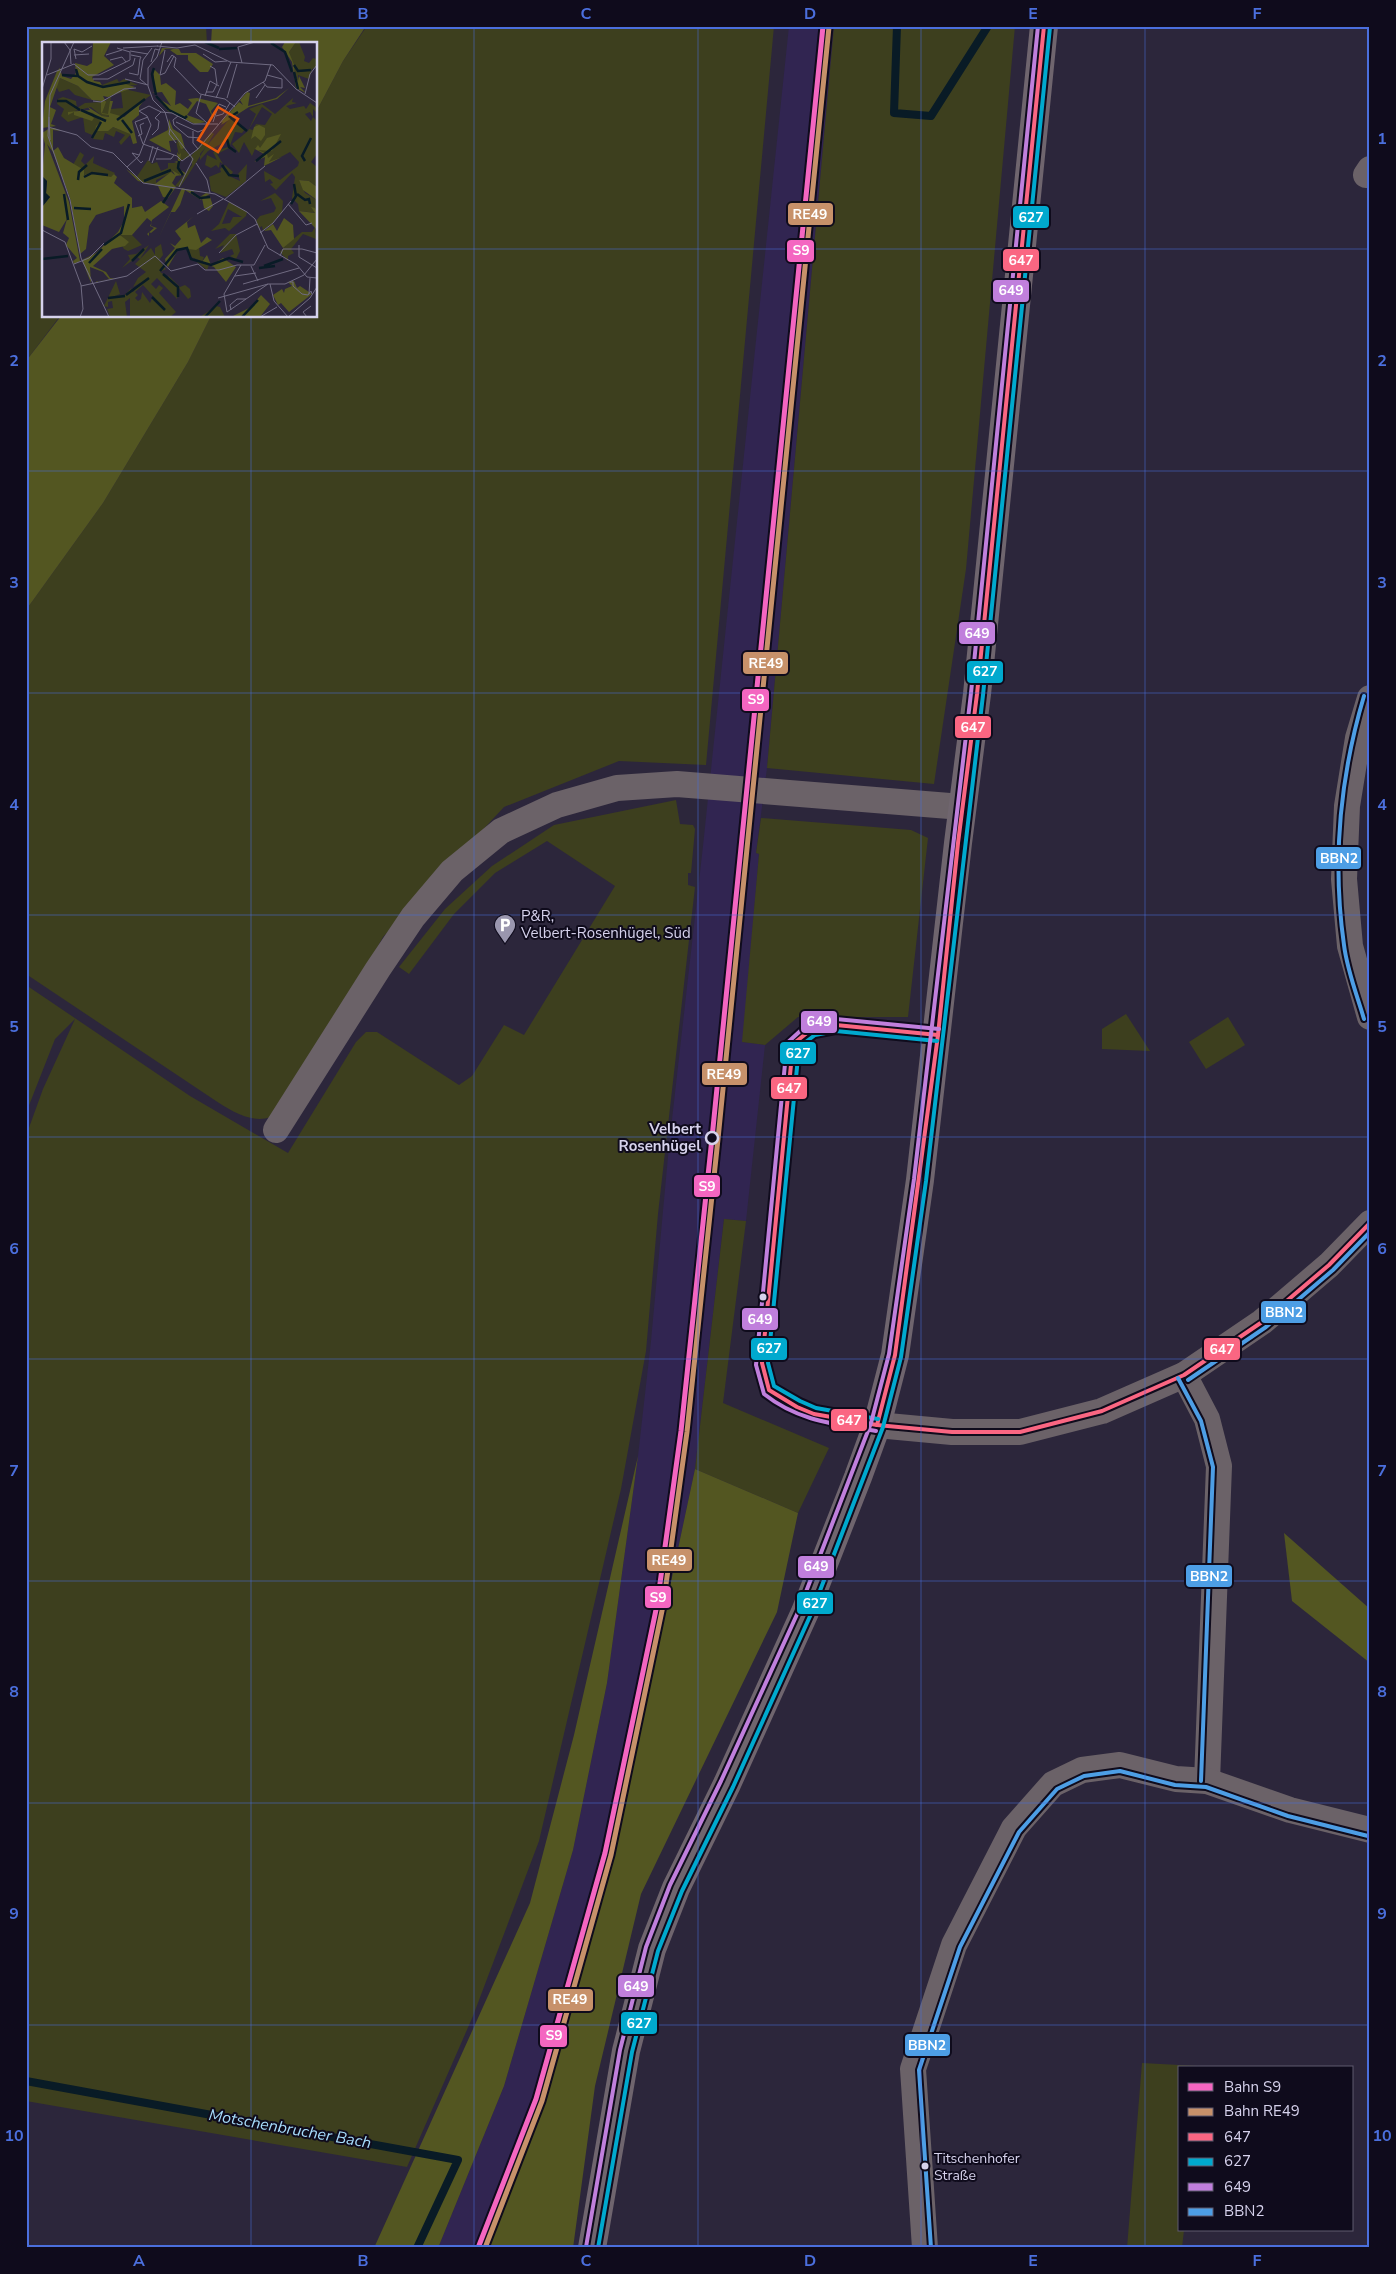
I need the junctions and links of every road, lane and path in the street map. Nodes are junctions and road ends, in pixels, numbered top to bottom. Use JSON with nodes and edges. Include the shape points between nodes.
{"nodes":[{"id":1,"x":1044,"y":26,"type":"edge"},
{"id":2,"x":1370,"y":698,"type":"edge"},
{"id":3,"x":962,"y":807,"type":"junction"},
{"id":4,"x":1370,"y":1017,"type":"edge"},
{"id":5,"x":276,"y":1130,"type":"dead end"},
{"id":6,"x":1370,"y":1223,"type":"edge"},
{"id":7,"x":1184,"y":1375,"type":"junction"},
{"id":8,"x":877,"y":1424,"type":"junction"},
{"id":9,"x":1207,"y":1781,"type":"junction"},
{"id":10,"x":1370,"y":1830,"type":"edge"},
{"id":11,"x":592,"y":2248,"type":"edge"},
{"id":12,"x":925,"y":2248,"type":"edge"}],
"edges":[{"from":1,"to":3,"type":"street","via":[[977,694]]},
{"from":2,"to":4,"type":"street","via":[[1358,738],[1347,806],[1344,879],[1350,946]]},
{"from":3,"to":5,"type":"street","via":[[678,784],[617,788],[557,805],[501,831],[452,871],[413,917]]},
{"from":3,"to":8,"type":"street","via":[[920,1180],[895,1355]]},
{"from":6,"to":7,"type":"street","via":[[1329,1266],[1262,1322]]},
{"from":7,"to":8,"type":"street","via":[[1102,1411],[1020,1432],[952,1432]]},
{"from":7,"to":9,"type":"street","via":[[1207,1419],[1219,1466]]},
{"from":8,"to":11,"type":"street","via":[[805,1612],[676,1888],[652,1949],[626,2051]]},
{"from":9,"to":10,"type":"street","via":[[1290,1810]]},
{"from":9,"to":12,"type":"street","via":[[1176,1779],[1120,1765],[1082,1770],[1053,1784],[1014,1828],[954,1945],[913,2069]]}]}
